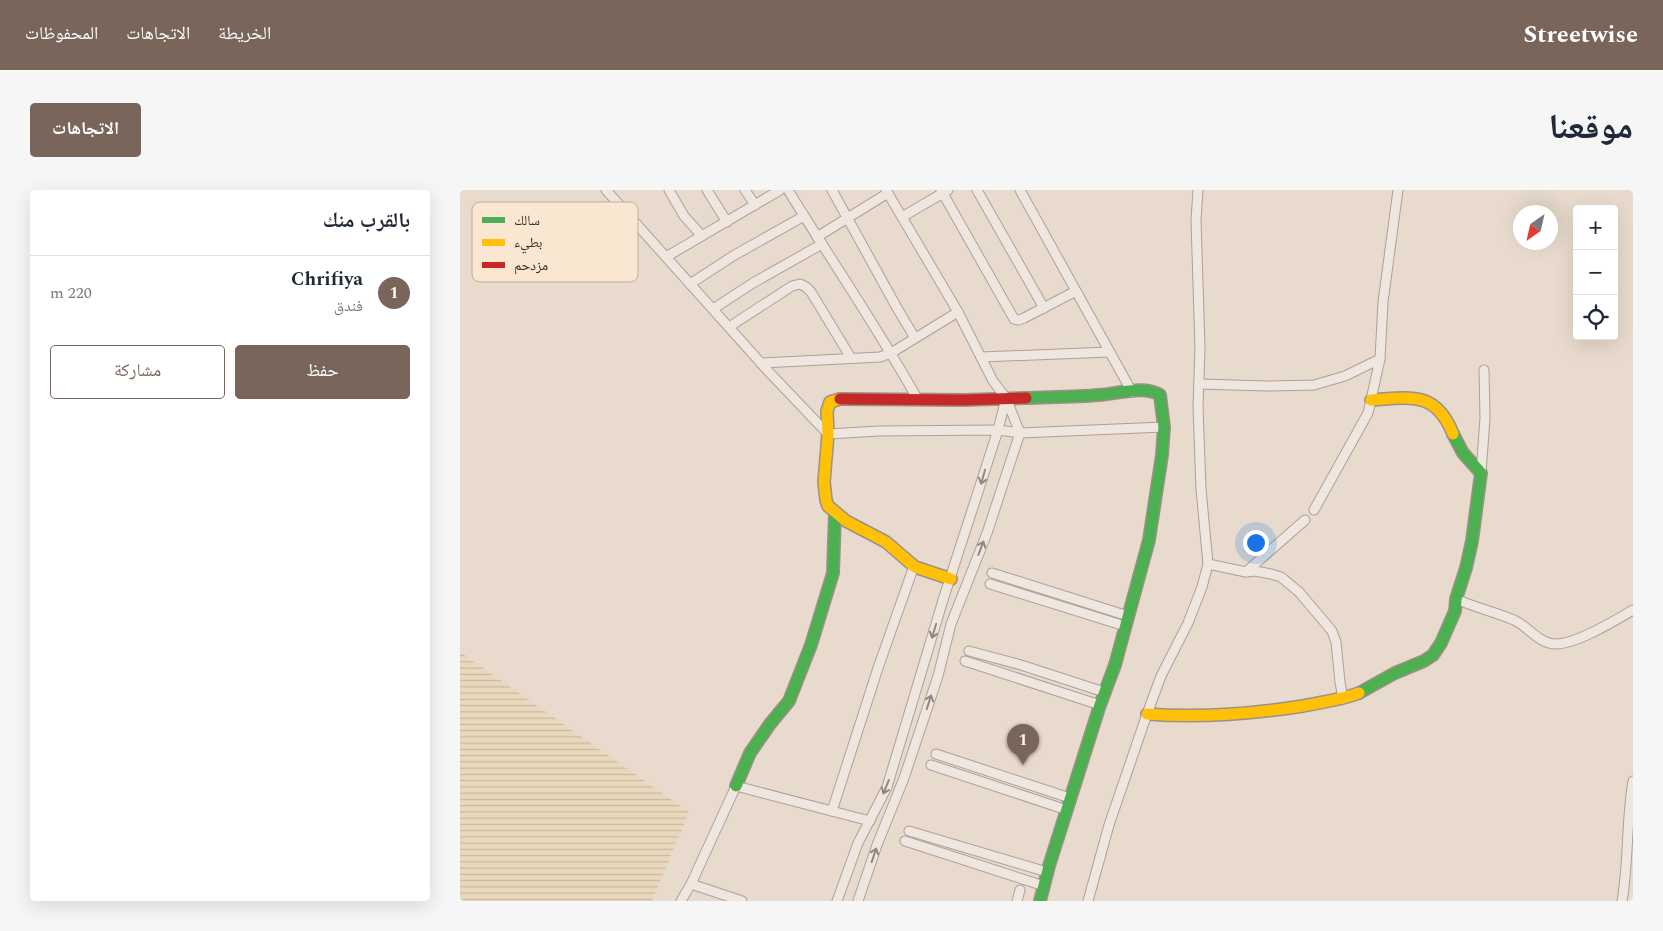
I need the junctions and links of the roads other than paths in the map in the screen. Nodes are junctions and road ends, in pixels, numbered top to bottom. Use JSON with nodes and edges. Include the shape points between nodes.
{"nodes":[{"id":1,"x":606,"y":190,"type":"edge"},
{"id":2,"x":669,"y":190,"type":"edge"},
{"id":3,"x":707,"y":190,"type":"edge"},
{"id":4,"x":746,"y":190,"type":"edge"},
{"id":5,"x":780,"y":190,"type":"edge"},
{"id":6,"x":788,"y":190,"type":"edge"},
{"id":7,"x":832,"y":190,"type":"edge"},
{"id":8,"x":977,"y":190,"type":"edge"},
{"id":9,"x":1020,"y":190,"type":"edge"},
{"id":10,"x":1198,"y":190,"type":"edge"},
{"id":11,"x":1398,"y":190,"type":"edge"},
{"id":12,"x":944,"y":191,"type":"edge"},
{"id":13,"x":887,"y":192,"type":"edge"},
{"id":14,"x":617,"y":202,"type":"edge"},
{"id":15,"x":755,"y":205,"type":"junction"},
{"id":16,"x":804,"y":216,"type":"junction"},
{"id":17,"x":902,"y":217,"type":"junction"},
{"id":18,"x":848,"y":218,"type":"junction"},
{"id":19,"x":727,"y":222,"type":"junction"},
{"id":20,"x":638,"y":226,"type":"edge"},
{"id":21,"x":702,"y":236,"type":"junction"},
{"id":22,"x":819,"y":241,"type":"junction"},
{"id":23,"x":666,"y":257,"type":"junction"},
{"id":24,"x":690,"y":284,"type":"junction"},
{"id":25,"x":1076,"y":291,"type":"junction"},
{"id":26,"x":1044,"y":308,"type":"junction"},
{"id":27,"x":713,"y":309,"type":"junction"},
{"id":28,"x":958,"y":312,"type":"junction"},
{"id":29,"x":729,"y":327,"type":"junction"},
{"id":30,"x":915,"y":338,"type":"junction"},
{"id":31,"x":1109,"y":352,"type":"junction"},
{"id":32,"x":891,"y":353,"type":"junction"},
{"id":33,"x":981,"y":357,"type":"junction"},
{"id":34,"x":851,"y":358,"type":"junction"},
{"id":35,"x":1380,"y":359,"type":"junction"},
{"id":36,"x":761,"y":363,"type":"junction"},
{"id":37,"x":1484,"y":370,"type":"dead end"},
{"id":38,"x":1199,"y":384,"type":"junction"},
{"id":39,"x":1132,"y":392,"type":"junction"},
{"id":40,"x":1006,"y":398,"type":"junction"},
{"id":41,"x":918,"y":400,"type":"junction"},
{"id":42,"x":1371,"y":400,"type":"junction"},
{"id":43,"x":1164,"y":428,"type":"junction"},
{"id":44,"x":998,"y":430,"type":"junction"},
{"id":45,"x":1020,"y":432,"type":"junction"},
{"id":46,"x":828,"y":434,"type":"junction"},
{"id":47,"x":1481,"y":473,"type":"junction"},
{"id":48,"x":1314,"y":510,"type":"dead end"},
{"id":49,"x":835,"y":513,"type":"junction"},
{"id":50,"x":1305,"y":520,"type":"dead end"},
{"id":51,"x":1208,"y":564,"type":"junction"},
{"id":52,"x":914,"y":566,"type":"junction"},
{"id":53,"x":1246,"y":572,"type":"junction"},
{"id":54,"x":992,"y":574,"type":"dead end"},
{"id":55,"x":951,"y":579,"type":"junction"},
{"id":56,"x":990,"y":584,"type":"dead end"},
{"id":57,"x":1053,"y":591,"type":"junction"},
{"id":58,"x":1456,"y":599,"type":"junction"},
{"id":59,"x":1050,"y":602,"type":"junction"},
{"id":60,"x":1633,"y":610,"type":"edge"},
{"id":61,"x":1127,"y":621,"type":"junction"},
{"id":62,"x":969,"y":651,"type":"dead end"},
{"id":63,"x":965,"y":661,"type":"dead end"},
{"id":64,"x":1021,"y":665,"type":"junction"},
{"id":65,"x":1018,"y":678,"type":"junction"},
{"id":66,"x":1104,"y":692,"type":"junction"},
{"id":67,"x":1343,"y":699,"type":"junction"},
{"id":68,"x":1100,"y":705,"type":"junction"},
{"id":69,"x":1147,"y":714,"type":"junction"},
{"id":70,"x":936,"y":754,"type":"dead end"},
{"id":71,"x":931,"y":765,"type":"dead end"},
{"id":72,"x":992,"y":772,"type":"junction"},
{"id":73,"x":1633,"y":781,"type":"edge"},
{"id":74,"x":988,"y":785,"type":"junction"},
{"id":75,"x":736,"y":786,"type":"junction"},
{"id":76,"x":1070,"y":798,"type":"junction"},
{"id":77,"x":1066,"y":810,"type":"junction"},
{"id":78,"x":832,"y":811,"type":"junction"},
{"id":79,"x":870,"y":821,"type":"junction"},
{"id":80,"x":909,"y":831,"type":"dead end"},
{"id":81,"x":905,"y":841,"type":"dead end"},
{"id":82,"x":964,"y":847,"type":"junction"},
{"id":83,"x":960,"y":859,"type":"junction"},
{"id":84,"x":1047,"y":872,"type":"junction"},
{"id":85,"x":691,"y":884,"type":"junction"},
{"id":86,"x":1044,"y":886,"type":"junction"},
{"id":87,"x":1020,"y":890,"type":"dead end"},
{"id":88,"x":681,"y":901,"type":"edge"},
{"id":89,"x":742,"y":901,"type":"edge"},
{"id":90,"x":837,"y":901,"type":"edge"},
{"id":91,"x":858,"y":901,"type":"edge"},
{"id":92,"x":1017,"y":901,"type":"edge"},
{"id":93,"x":1040,"y":901,"type":"edge"},
{"id":94,"x":1088,"y":901,"type":"edge"},
{"id":95,"x":1622,"y":901,"type":"edge"}],
"edges":[{"from":1,"to":14,"type":"street"},
{"from":2,"to":21,"type":"street","via":[[684,216]]},
{"from":3,"to":19,"type":"street"},
{"from":4,"to":15,"type":"street"},
{"from":5,"to":15,"type":"street"},
{"from":6,"to":16,"type":"street"},
{"from":7,"to":18,"type":"street"},
{"from":8,"to":26,"type":"street"},
{"from":9,"to":25,"type":"street"},
{"from":10,"to":38,"type":"street"},
{"from":11,"to":35,"type":"street","via":[[1383,302]]},
{"from":12,"to":17,"type":"street"},
{"from":12,"to":26,"type":"street","via":[[1014,319],[1020,320]]},
{"from":13,"to":17,"type":"street"},
{"from":13,"to":18,"type":"street"},
{"from":15,"to":19,"type":"street"},
{"from":16,"to":22,"type":"street"},
{"from":16,"to":24,"type":"street"},
{"from":17,"to":28,"type":"street"},
{"from":18,"to":22,"type":"street"},
{"from":18,"to":30,"type":"street"},
{"from":19,"to":21,"type":"street"},
{"from":20,"to":23,"type":"street"},
{"from":21,"to":23,"type":"street"},
{"from":22,"to":27,"type":"street"},
{"from":22,"to":32,"type":"street"},
{"from":23,"to":24,"type":"street"},
{"from":24,"to":27,"type":"street"},
{"from":25,"to":26,"type":"street"},
{"from":25,"to":31,"type":"street"},
{"from":27,"to":29,"type":"street"},
{"from":28,"to":30,"type":"street"},
{"from":28,"to":33,"type":"street"},
{"from":29,"to":34,"type":"street","via":[[800,284],[811,292]]},
{"from":29,"to":36,"type":"street"},
{"from":30,"to":32,"type":"street"},
{"from":31,"to":33,"type":"street"},
{"from":31,"to":39,"type":"street"},
{"from":32,"to":34,"type":"street","via":[[880,357]]},
{"from":32,"to":41,"type":"street"},
{"from":33,"to":40,"type":"street"},
{"from":34,"to":36,"type":"street"},
{"from":35,"to":38,"type":"street","via":[[1345,376],[1314,385]]},
{"from":35,"to":42,"type":"street"},
{"from":36,"to":46,"type":"street"},
{"from":37,"to":47,"type":"street"},
{"from":38,"to":51,"type":"street","via":[[1201,489]]},
{"from":39,"to":40,"type":"street"},
{"from":39,"to":43,"type":"street","via":[[1160,395]]},
{"from":40,"to":41,"type":"street"},
{"from":40,"to":44,"type":"street"},
{"from":40,"to":45,"type":"street"},
{"from":41,"to":46,"type":"street","via":[[832,400],[827,415]]},
{"from":42,"to":47,"type":"street","via":[[1422,400],[1432,404],[1446,419],[1460,447]]},
{"from":42,"to":48,"type":"street","via":[[1364,423]]},
{"from":43,"to":45,"type":"street"},
{"from":43,"to":61,"type":"street","via":[[1149,540]]},
{"from":44,"to":45,"type":"street"},
{"from":44,"to":46,"type":"street"},
{"from":44,"to":55,"type":"street","one_way":true},
{"from":91,"to":45,"type":"street","one_way":true,"via":[[904,778],[952,624],[987,533]]},
{"from":46,"to":49,"type":"street","via":[[826,500]]},
{"from":47,"to":58,"type":"street","via":[[1472,541]]},
{"from":49,"to":52,"type":"street","via":[[884,542]]},
{"from":49,"to":75,"type":"street","via":[[833,573],[811,645],[789,700],[750,753]]},
{"from":50,"to":53,"type":"street"},
{"from":51,"to":53,"type":"street"},
{"from":51,"to":69,"type":"street","via":[[1188,623]]},
{"from":52,"to":55,"type":"street"},
{"from":52,"to":78,"type":"street"},
{"from":53,"to":67,"type":"street","via":[[1281,577],[1303,596],[1332,631]]},
{"from":54,"to":57,"type":"street"},
{"from":55,"to":79,"type":"street","one_way":true,"via":[[887,787]]},
{"from":56,"to":59,"type":"street"},
{"from":57,"to":59,"type":"street"},
{"from":57,"to":61,"type":"street"},
{"from":58,"to":60,"type":"street","via":[[1513,620],[1542,640],[1559,645],[1587,635]]},
{"from":58,"to":67,"type":"street","via":[[1452,617],[1433,655]]},
{"from":59,"to":61,"type":"street"},
{"from":61,"to":66,"type":"street"},
{"from":62,"to":64,"type":"street"},
{"from":63,"to":65,"type":"street"},
{"from":64,"to":65,"type":"street"},
{"from":64,"to":66,"type":"street"},
{"from":65,"to":68,"type":"street"},
{"from":66,"to":68,"type":"street"},
{"from":67,"to":69,"type":"street","via":[[1276,710],[1206,716]]},
{"from":68,"to":76,"type":"street"},
{"from":69,"to":94,"type":"street","via":[[1108,824]]},
{"from":70,"to":72,"type":"street"},
{"from":71,"to":74,"type":"street"},
{"from":72,"to":74,"type":"street"},
{"from":72,"to":76,"type":"street"},
{"from":73,"to":95,"type":"street"},
{"from":74,"to":77,"type":"street"},
{"from":75,"to":78,"type":"street"},
{"from":75,"to":85,"type":"street"},
{"from":76,"to":77,"type":"street"},
{"from":77,"to":84,"type":"street"},
{"from":78,"to":79,"type":"street"},
{"from":79,"to":90,"type":"street","via":[[858,843]]},
{"from":80,"to":82,"type":"street"},
{"from":81,"to":83,"type":"street"},
{"from":82,"to":83,"type":"street"},
{"from":82,"to":84,"type":"street"},
{"from":83,"to":86,"type":"street"},
{"from":84,"to":86,"type":"street"},
{"from":85,"to":88,"type":"street"},
{"from":85,"to":89,"type":"street"},
{"from":86,"to":93,"type":"street"},
{"from":87,"to":92,"type":"street"}]}
